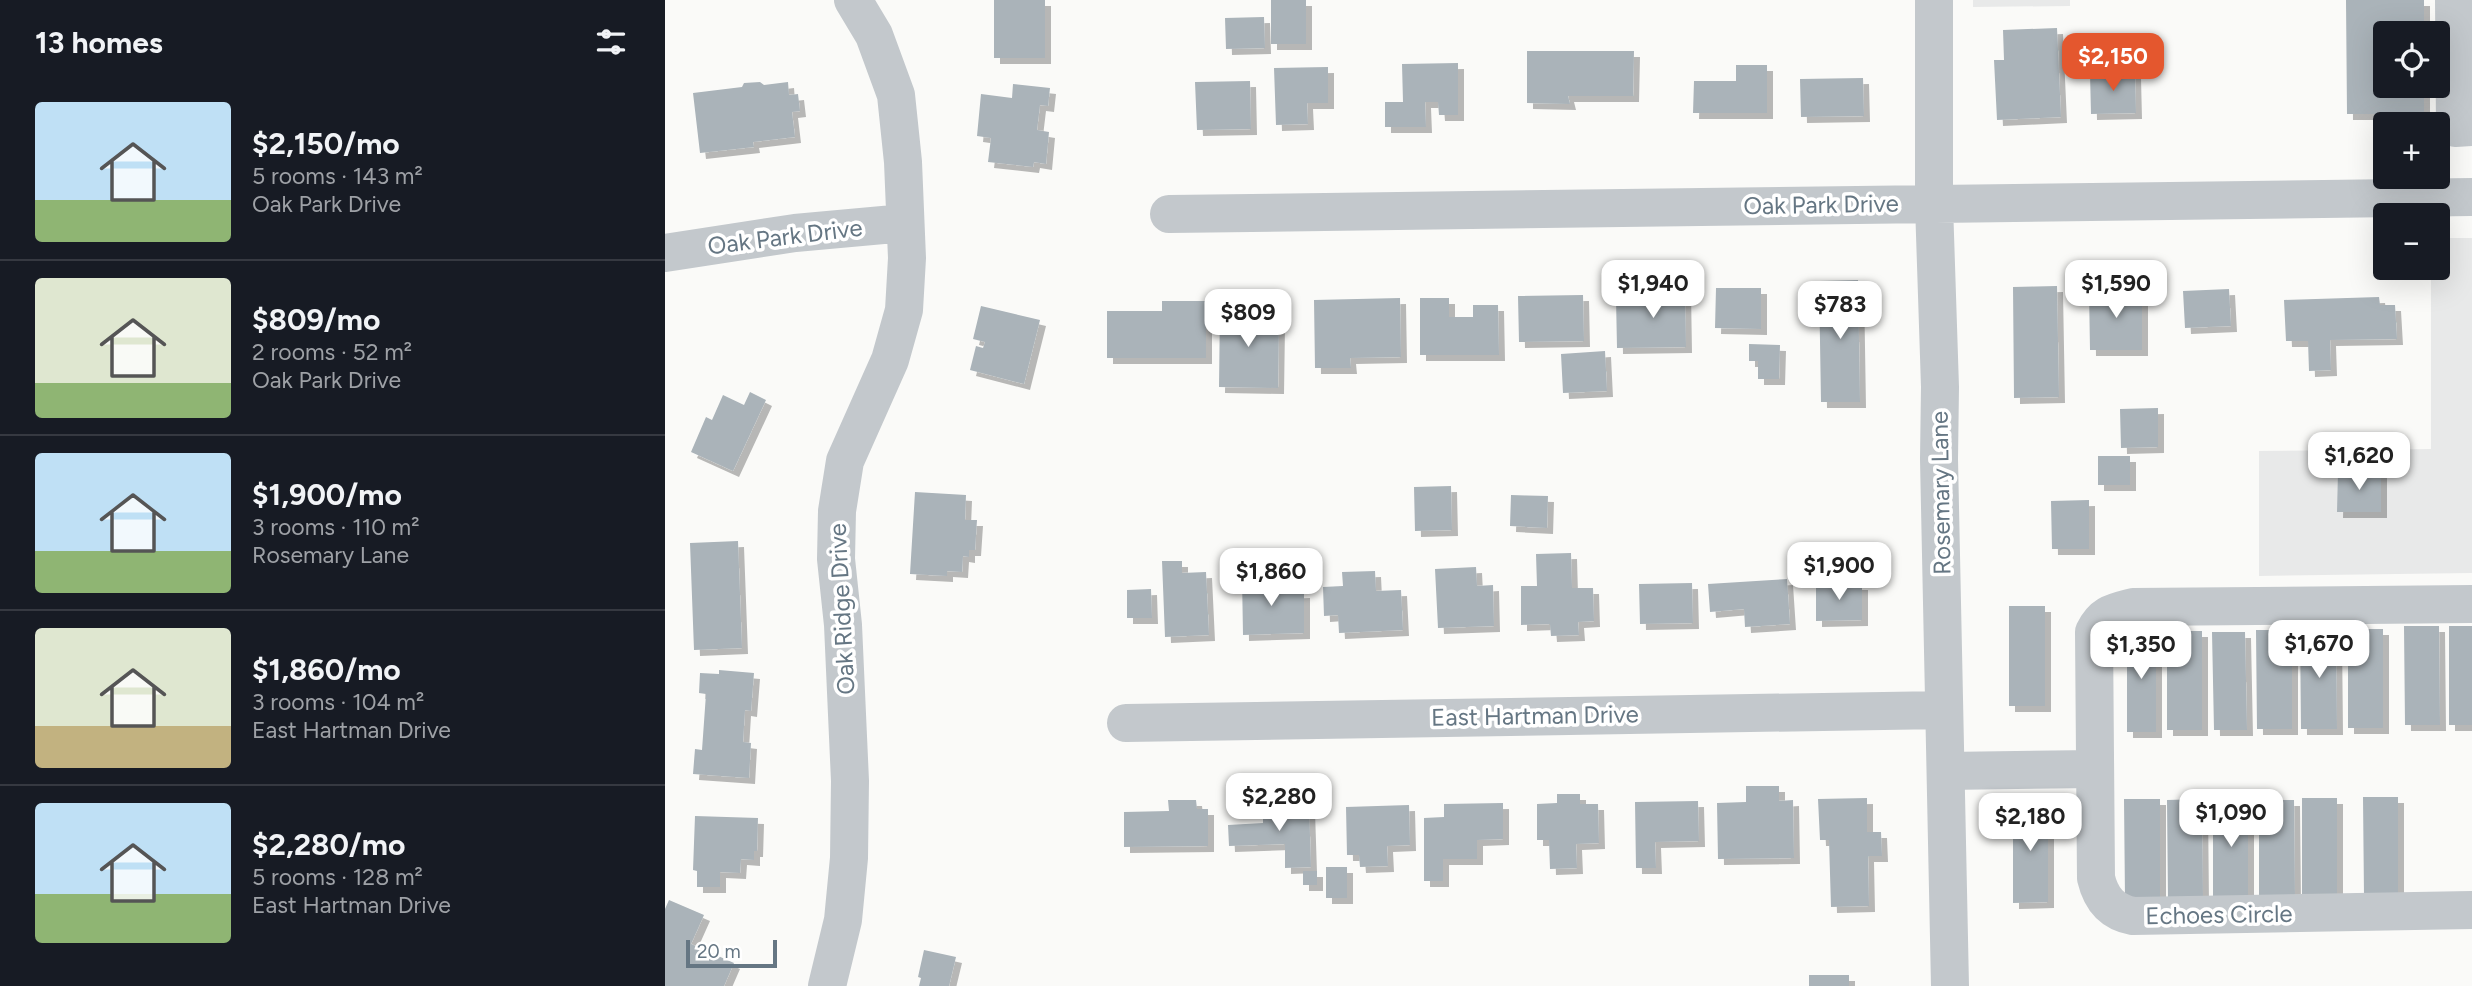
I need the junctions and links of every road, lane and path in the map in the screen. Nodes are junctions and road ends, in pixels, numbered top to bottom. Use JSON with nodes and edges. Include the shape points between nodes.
{"nodes":[{"id":1,"x":853,"y":0,"type":"edge"},
{"id":2,"x":1934,"y":0,"type":"edge"},
{"id":3,"x":2454,"y":0,"type":"edge"},
{"id":4,"x":2472,"y":127,"type":"edge"},
{"id":5,"x":2472,"y":198,"type":"edge"},
{"id":6,"x":1934,"y":204,"type":"junction"},
{"id":7,"x":1169,"y":214,"type":"dead end"},
{"id":8,"x":905,"y":223,"type":"junction"},
{"id":9,"x":665,"y":253,"type":"edge"},
{"id":10,"x":2472,"y":604,"type":"edge"},
{"id":11,"x":1944,"y":710,"type":"junction"},
{"id":12,"x":1126,"y":723,"type":"dead end"},
{"id":13,"x":2095,"y":769,"type":"junction"},
{"id":14,"x":1946,"y":771,"type":"junction"},
{"id":15,"x":2472,"y":910,"type":"edge"},
{"id":16,"x":827,"y":986,"type":"edge"},
{"id":17,"x":1950,"y":986,"type":"edge"}],
"edges":[{"from":1,"to":8,"type":"street","name":"Oak Ridge Drive","via":[[874,34],[896,95]]},
{"from":2,"to":6,"type":"street","name":"Rosemary Lane"},
{"from":3,"to":4,"type":"street","via":[[2455,128]]},
{"from":5,"to":6,"type":"street","name":"Oak Park Drive"},
{"from":6,"to":7,"type":"street","name":"Oak Park Drive"},
{"from":6,"to":11,"type":"street","name":"Rosemary Lane"},
{"from":8,"to":9,"type":"street","name":"Oak Park Drive","via":[[795,233]]},
{"from":8,"to":16,"type":"street","name":"Oak Ridge Drive","via":[[904,310],[890,360],[845,461],[837,511],[850,780],[849,858],[843,920]]},
{"from":10,"to":13,"type":"street","name":"Echoes Circle","via":[[2133,607],[2112,612],[2099,620],[2094,632]]},
{"from":11,"to":12,"type":"street","name":"East Hartman Drive"},
{"from":11,"to":14,"type":"street","name":"Rosemary Lane"},
{"from":13,"to":14,"type":"street"},
{"from":13,"to":15,"type":"street","name":"Echoes Circle","via":[[2096,878],[2099,892],[2121,914]]},
{"from":14,"to":17,"type":"street","name":"Rosemary Lane"}]}
